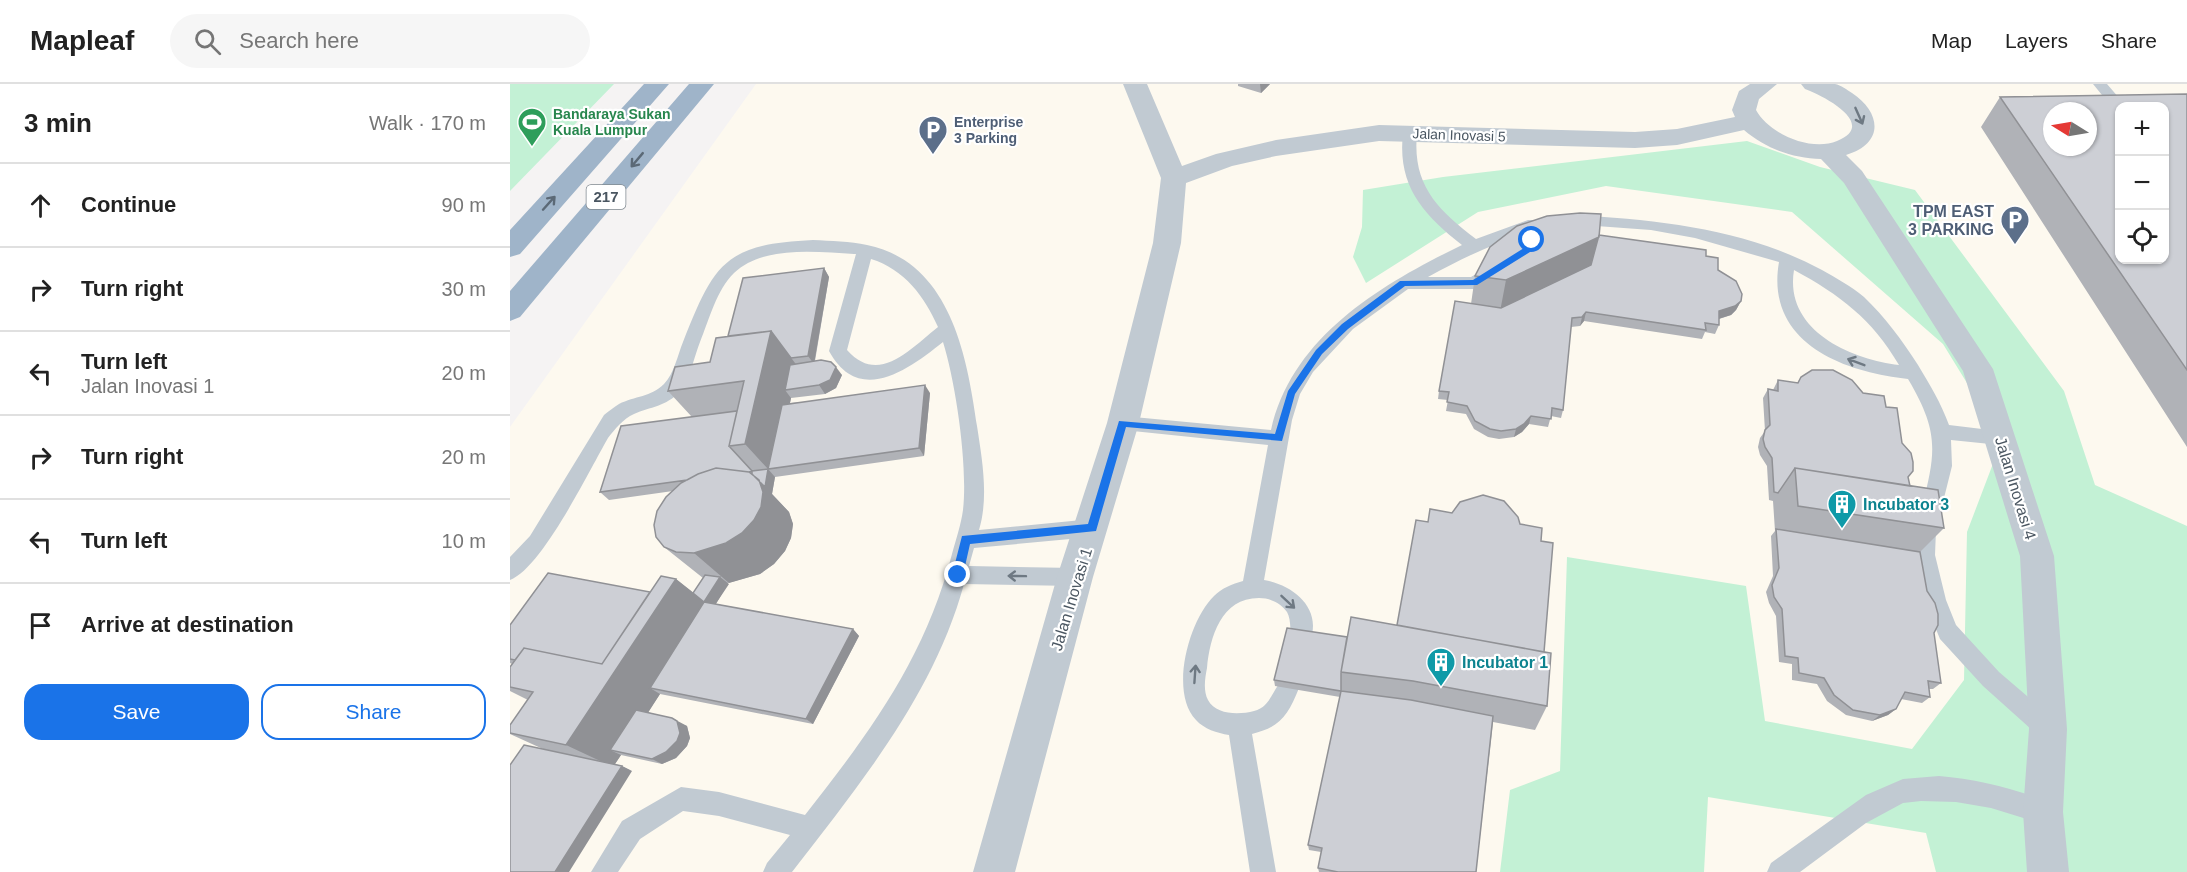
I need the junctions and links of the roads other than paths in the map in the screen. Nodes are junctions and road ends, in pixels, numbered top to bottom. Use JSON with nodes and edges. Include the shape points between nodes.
{"nodes":[{"id":1,"x":657,"y":84,"type":"edge"},
{"id":2,"x":702,"y":84,"type":"edge"},
{"id":3,"x":1135,"y":84,"type":"edge"},
{"id":4,"x":1765,"y":84,"type":"edge"},
{"id":5,"x":2100,"y":84,"type":"edge"},
{"id":6,"x":1833,"y":87,"type":"edge"},
{"id":7,"x":2115,"y":102,"type":"edge"},
{"id":8,"x":1748,"y":120,"type":"junction"},
{"id":9,"x":1410,"y":133,"type":"junction"},
{"id":10,"x":1829,"y":152,"type":"junction"},
{"id":11,"x":1174,"y":178,"type":"junction"},
{"id":12,"x":1474,"y":246,"type":"junction"},
{"id":13,"x":510,"y":247,"type":"edge"},
{"id":14,"x":865,"y":250,"type":"junction"},
{"id":15,"x":1788,"y":259,"type":"junction"},
{"id":16,"x":1508,"y":262,"type":"edge"},
{"id":17,"x":1403,"y":283,"type":"junction"},
{"id":18,"x":510,"y":310,"type":"edge"},
{"id":19,"x":947,"y":329,"type":"junction"},
{"id":20,"x":1913,"y":373,"type":"junction"},
{"id":21,"x":1122,"y":423,"type":"junction"},
{"id":22,"x":1942,"y":432,"type":"junction"},
{"id":23,"x":2000,"y":437,"type":"junction"},
{"id":24,"x":1279,"y":438,"type":"junction"},
{"id":25,"x":1092,"y":528,"type":"junction"},
{"id":26,"x":966,"y":540,"type":"junction"},
{"id":27,"x":510,"y":571,"type":"edge"},
{"id":28,"x":958,"y":575,"type":"junction"},
{"id":29,"x":1075,"y":577,"type":"junction"},
{"id":30,"x":1252,"y":588,"type":"junction"},
{"id":31,"x":1301,"y":636,"type":"edge"},
{"id":32,"x":1288,"y":688,"type":"edge"},
{"id":33,"x":1239,"y":725,"type":"junction"},
{"id":34,"x":2048,"y":729,"type":"junction"},
{"id":35,"x":2043,"y":812,"type":"junction"},
{"id":36,"x":810,"y":828,"type":"junction"},
{"id":37,"x":604,"y":872,"type":"edge"},
{"id":38,"x":776,"y":872,"type":"edge"},
{"id":39,"x":994,"y":872,"type":"edge"},
{"id":40,"x":1263,"y":872,"type":"edge"},
{"id":41,"x":1780,"y":872,"type":"edge"},
{"id":42,"x":2048,"y":872,"type":"edge"}],
"edges":[{"from":13,"to":1,"type":"highway","number":"217","one_way":true},
{"from":2,"to":18,"type":"highway","number":"217","one_way":true},
{"from":3,"to":11,"type":"street","name":"Jalan Inovasi 1"},
{"from":4,"to":8,"type":"street","via":[[1744,102]]},
{"from":5,"to":7,"type":"lane"},
{"from":6,"to":10,"type":"street","one_way":true,"via":[[1857,109],[1863,131],[1857,141]]},
{"from":8,"to":9,"type":"street","name":"Jalan Inovasi 5","via":[[1677,137],[1635,140]]},
{"from":8,"to":10,"type":"street","via":[[1772,141],[1800,150]]},
{"from":9,"to":11,"type":"street","name":"Jalan Inovasi 5","via":[[1379,133],[1276,148]]},
{"from":9,"to":12,"type":"lane","via":[[1412,177],[1438,215]]},
{"from":10,"to":23,"type":"street","name":"Jalan Inovasi 4","via":[[1853,177],[1978,369]]},
{"from":11,"to":21,"type":"street","name":"Jalan Inovasi 1","via":[[1167,243]]},
{"from":12,"to":15,"type":"lane","via":[[1491,237],[1532,232],[1565,220],[1651,225],[1737,243]]},
{"from":12,"to":17,"type":"lane"},
{"from":14,"to":19,"type":"lane","via":[[911,272],[934,298]]},
{"from":14,"to":19,"type":"lane","via":[[838,351],[847,366],[870,374],[894,370]]},
{"from":14,"to":27,"type":"lane","via":[[800,246],[747,257],[727,270],[673,387],[658,399],[626,410],[611,420],[537,542]]},
{"from":15,"to":20,"type":"lane","via":[[1856,300],[1877,321]]},
{"from":20,"to":15,"type":"lane","one_way":true,"via":[[1861,365],[1833,353],[1811,337],[1786,300],[1784,272]]},
{"from":16,"to":17,"type":"lane","via":[[1474,283]]},
{"from":17,"to":24,"type":"lane","via":[[1319,352],[1291,394]]},
{"from":19,"to":26,"type":"lane","via":[[965,398],[971,457],[972,518]]},
{"from":20,"to":22,"type":"lane","via":[[1932,404]]},
{"from":21,"to":24,"type":"lane"},
{"from":21,"to":25,"type":"street","name":"Jalan Inovasi 1"},
{"from":22,"to":23,"type":"lane"},
{"from":22,"to":34,"type":"lane","via":[[1942,466],[1926,530],[1925,555],[1935,600],[1948,632],[1991,679]]},
{"from":23,"to":34,"type":"street","name":"Jalan Inovasi 4","via":[[2037,556]]},
{"from":24,"to":30,"type":"lane"},
{"from":25,"to":26,"type":"lane"},
{"from":25,"to":29,"type":"street","name":"Jalan Inovasi 1"},
{"from":26,"to":28,"type":"lane"},
{"from":29,"to":28,"type":"lane","one_way":true},
{"from":28,"to":36,"type":"lane","via":[[919,670],[858,768]]},
{"from":29,"to":39,"type":"street","name":"Jalan Inovasi 1"},
{"from":30,"to":31,"type":"lane","one_way":true,"via":[[1273,591],[1288,599],[1299,614]]},
{"from":33,"to":30,"type":"lane","one_way":true,"via":[[1206,715],[1195,699],[1194,677],[1198,646],[1207,621],[1233,592]]},
{"from":32,"to":33,"type":"lane","via":[[1267,718]]},
{"from":33,"to":40,"type":"lane"},
{"from":34,"to":35,"type":"street","name":"Jalan Inovasi 4"},
{"from":35,"to":41,"type":"lane","via":[[1979,793],[1939,788],[1901,792],[1859,814]]},
{"from":35,"to":42,"type":"street","name":"Jalan Inovasi 4"},
{"from":36,"to":37,"type":"lane","via":[[719,804],[681,799],[631,830]]},
{"from":36,"to":38,"type":"lane"}]}
